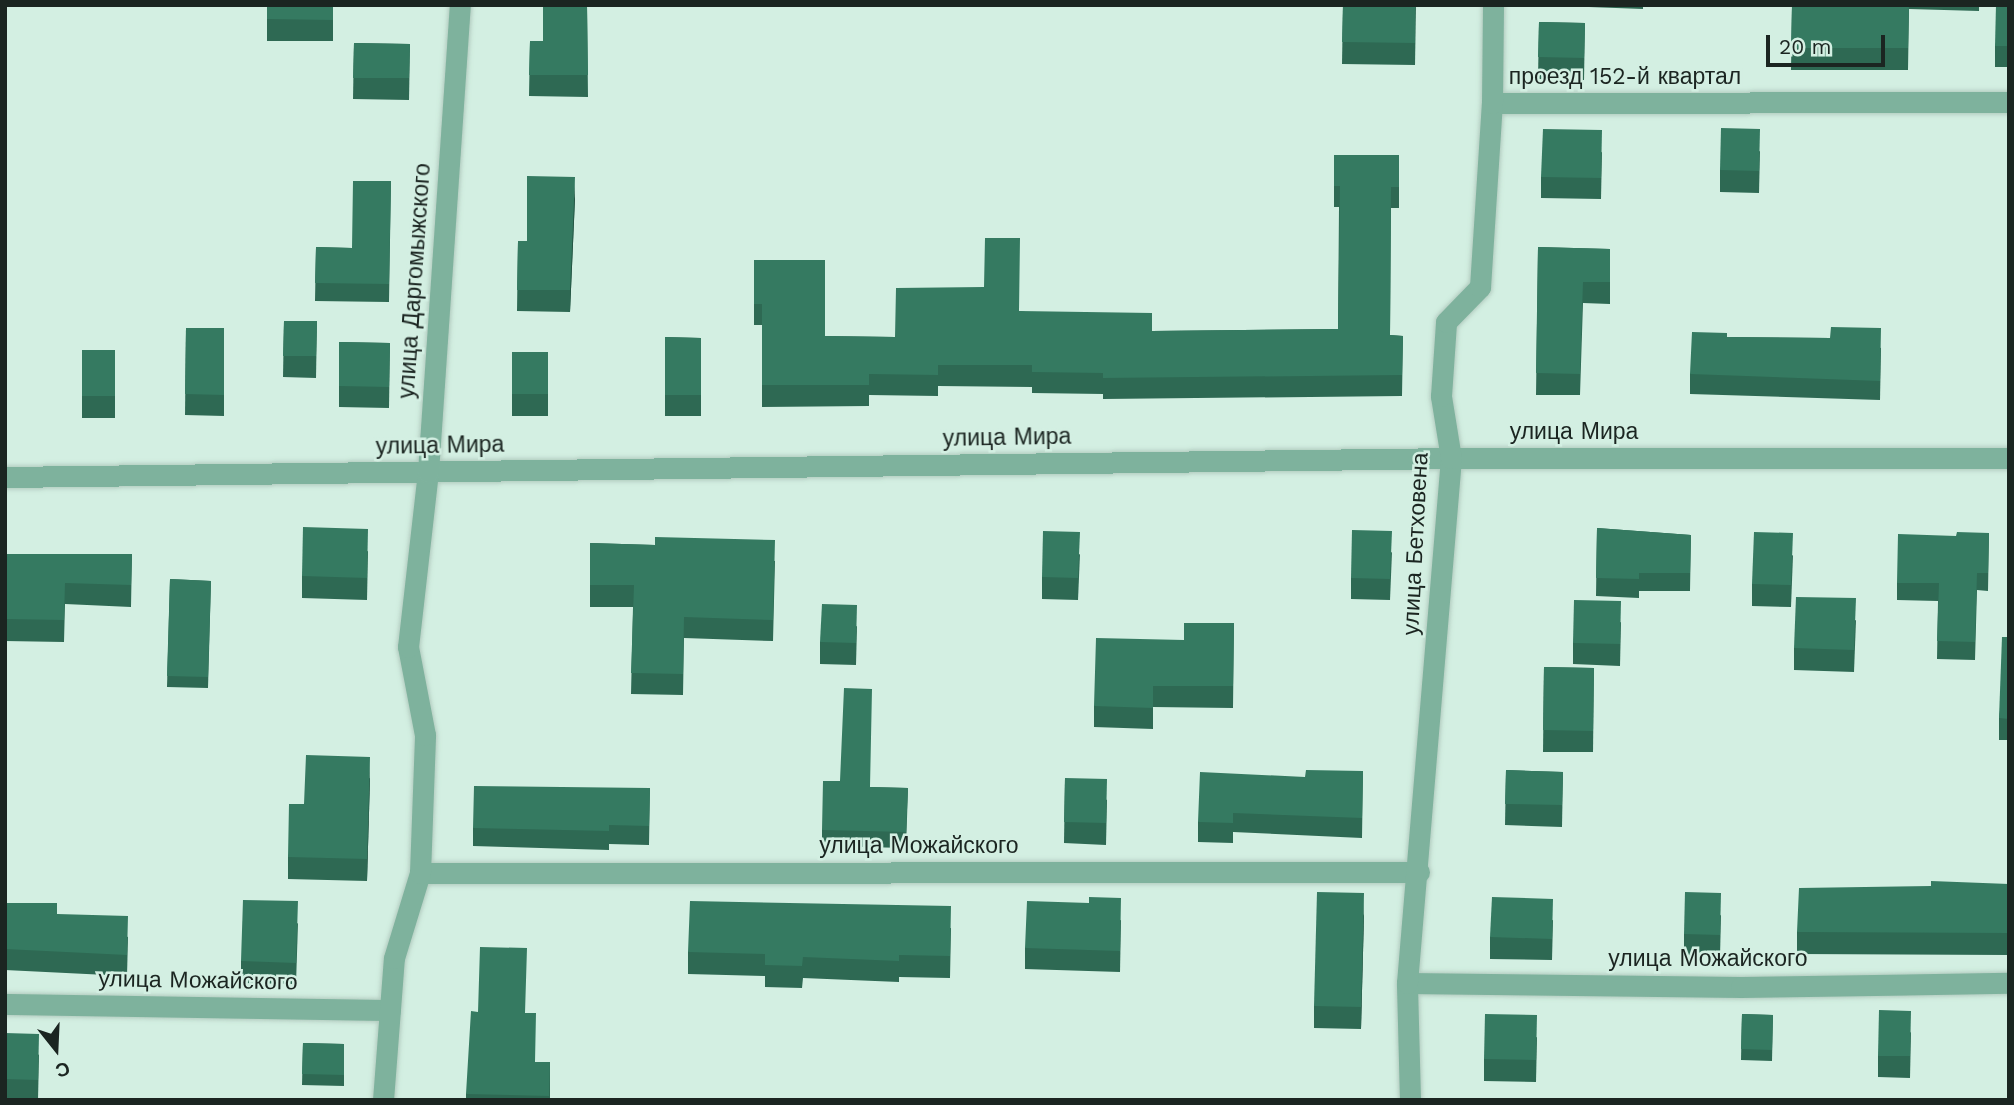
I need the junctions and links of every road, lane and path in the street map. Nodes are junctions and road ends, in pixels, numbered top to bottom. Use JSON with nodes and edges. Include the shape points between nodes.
{"nodes":[{"id":1,"x":460,"y":5,"type":"edge"},
{"id":2,"x":1493,"y":5,"type":"edge"},
{"id":3,"x":2009,"y":102,"type":"edge"},
{"id":4,"x":1492,"y":103,"type":"junction"},
{"id":5,"x":1451,"y":458,"type":"junction"},
{"id":6,"x":2009,"y":458,"type":"edge"},
{"id":7,"x":428,"y":472,"type":"junction"},
{"id":8,"x":5,"y":477,"type":"edge"},
{"id":9,"x":1419,"y":872,"type":"junction"},
{"id":10,"x":420,"y":873,"type":"junction"},
{"id":11,"x":1406,"y":983,"type":"junction"},
{"id":12,"x":2009,"y":983,"type":"edge"},
{"id":13,"x":5,"y":1004,"type":"edge"},
{"id":14,"x":390,"y":1010,"type":"junction"},
{"id":15,"x":383,"y":1100,"type":"edge"},
{"id":16,"x":1410,"y":1100,"type":"edge"}],
"edges":[{"from":1,"to":7,"type":"street","name":"улица Даргомыжского"},
{"from":2,"to":4,"type":"street","name":"улица Бетховена"},
{"from":3,"to":4,"type":"street","name":"проезд 152-й квартал"},
{"from":4,"to":5,"type":"street","name":"улица Бетховена","via":[[1480,287],[1446,322],[1441,396]]},
{"from":5,"to":6,"type":"street","name":"улица Мира"},
{"from":5,"to":7,"type":"street","name":"улица Мира"},
{"from":5,"to":9,"type":"street","name":"улица Бетховена"},
{"from":7,"to":8,"type":"street","name":"улица Мира"},
{"from":7,"to":10,"type":"street","name":"улица Даргомыжского","via":[[408,647],[425,735]]},
{"from":9,"to":10,"type":"street","name":"улица Можайского"},
{"from":9,"to":11,"type":"street","name":"улица Бетховена"},
{"from":10,"to":14,"type":"street","name":"улица Даргомыжского","via":[[394,958]]},
{"from":11,"to":12,"type":"street","name":"улица Можайского","via":[[1741,987]]},
{"from":11,"to":16,"type":"street","name":"улица Бетховена"},
{"from":13,"to":14,"type":"street","name":"улица Можайского"},
{"from":14,"to":15,"type":"street","name":"улица Даргомыжского"}]}
